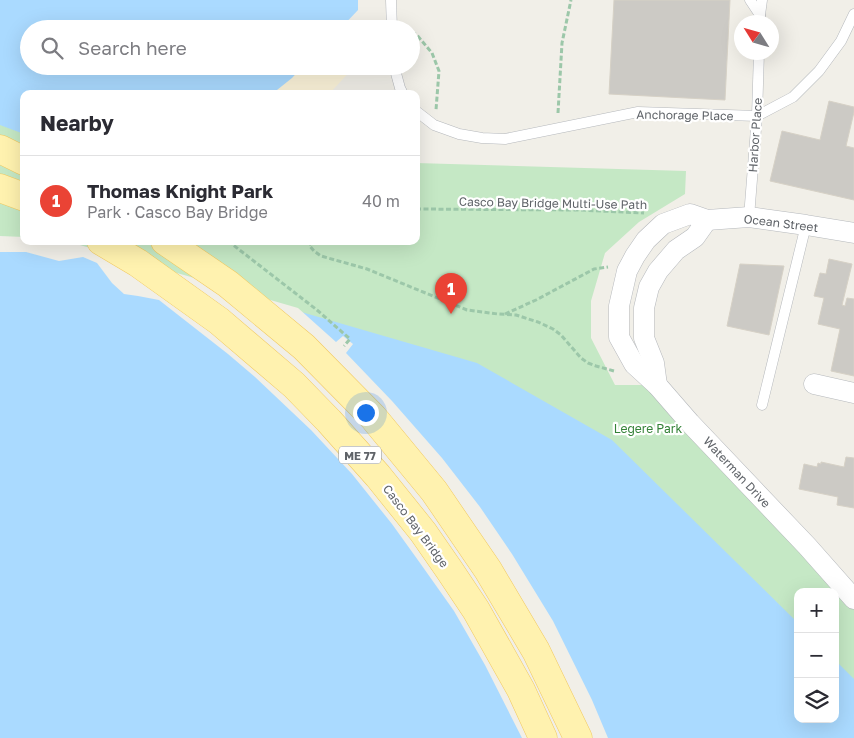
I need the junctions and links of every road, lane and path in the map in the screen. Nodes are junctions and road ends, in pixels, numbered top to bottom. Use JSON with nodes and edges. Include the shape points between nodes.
{"nodes":[{"id":1,"x":391,"y":0,"type":"edge"},
{"id":2,"x":570,"y":0,"type":"edge"},
{"id":3,"x":750,"y":0,"type":"edge"},
{"id":4,"x":762,"y":0,"type":"edge"},
{"id":5,"x":854,"y":14,"type":"edge"},
{"id":6,"x":758,"y":15,"type":"edge"},
{"id":7,"x":760,"y":15,"type":"edge"},
{"id":8,"x":392,"y":20,"type":"edge"},
{"id":9,"x":420,"y":38,"type":"edge"},
{"id":10,"x":759,"y":60,"type":"edge"},
{"id":11,"x":396,"y":75,"type":"edge"},
{"id":12,"x":401,"y":90,"type":"edge"},
{"id":13,"x":420,"y":114,"type":"edge"},
{"id":14,"x":757,"y":116,"type":"junction"},
{"id":15,"x":434,"y":125,"type":"junction"},
{"id":16,"x":558,"y":129,"type":"junction"},
{"id":17,"x":0,"y":149,"type":"edge"},
{"id":18,"x":20,"y":159,"type":"edge"},
{"id":19,"x":0,"y":188,"type":"edge"},
{"id":20,"x":20,"y":196,"type":"edge"},
{"id":21,"x":420,"y":209,"type":"edge"},
{"id":22,"x":646,"y":213,"type":"dead end"},
{"id":23,"x":749,"y":217,"type":"junction"},
{"id":24,"x":707,"y":220,"type":"junction"},
{"id":25,"x":806,"y":225,"type":"junction"},
{"id":26,"x":854,"y":234,"type":"edge"},
{"id":27,"x":108,"y":245,"type":"edge"},
{"id":28,"x":171,"y":245,"type":"edge"},
{"id":29,"x":233,"y":245,"type":"edge"},
{"id":30,"x":310,"y":245,"type":"edge"},
{"id":31,"x":627,"y":271,"type":"junction"},
{"id":32,"x":505,"y":314,"type":"junction"},
{"id":33,"x":344,"y":346,"type":"dead end"},
{"id":34,"x":619,"y":372,"type":"dead end"},
{"id":35,"x":814,"y":384,"type":"dead end"},
{"id":36,"x":657,"y":385,"type":"junction"},
{"id":37,"x":854,"y":393,"type":"edge"},
{"id":38,"x":762,"y":406,"type":"dead end"},
{"id":39,"x":853,"y":597,"type":"edge"},
{"id":40,"x":543,"y":738,"type":"edge"},
{"id":41,"x":578,"y":738,"type":"edge"}],
"edges":[{"from":1,"to":8,"type":"lane"},
{"from":2,"to":16,"type":"path","via":[[562,43]]},
{"from":3,"to":6,"type":"lane"},
{"from":4,"to":7,"type":"lane"},
{"from":5,"to":14,"type":"lane","name":"Anchorage Place","via":[[841,42],[819,72],[793,97]]},
{"from":9,"to":15,"type":"path","via":[[432,52],[439,71]]},
{"from":10,"to":14,"type":"lane","name":"Harbor Place"},
{"from":11,"to":12,"type":"lane"},
{"from":13,"to":15,"type":"lane","name":"Anchorage Place"},
{"from":14,"to":16,"type":"lane","name":"Anchorage Place","via":[[638,112]]},
{"from":14,"to":23,"type":"lane","name":"Harbor Place"},
{"from":15,"to":16,"type":"lane","name":"Anchorage Place","via":[[459,134],[505,139]]},
{"from":17,"to":18,"type":"main road"},
{"from":19,"to":20,"type":"main road"},
{"from":21,"to":22,"type":"path","name":"Casco Bay Bridge Multi-Use Path"},
{"from":23,"to":24,"type":"street","name":"Ocean Street"},
{"from":23,"to":25,"type":"street","name":"Ocean Street"},
{"from":24,"to":31,"type":"street","name":"Waterman Drive","via":[[690,214],[663,224],[646,240]]},
{"from":24,"to":36,"type":"street","via":[[695,237],[676,250],[649,287],[644,308],[644,338],[654,363]]},
{"from":25,"to":26,"type":"street","name":"Ocean Street"},
{"from":25,"to":38,"type":"lane"},
{"from":27,"to":40,"type":"main road","name":"Casco Bay Bridge","number":"ME 77","via":[[219,321],[294,385],[329,420],[423,532],[450,571],[521,690]]},
{"from":28,"to":41,"type":"main road","number":"ME 77","via":[[228,284],[304,347],[373,417],[434,492],[488,570],[536,651]]},
{"from":29,"to":33,"type":"path","via":[[350,339]]},
{"from":30,"to":32,"type":"path","via":[[321,256],[367,269],[467,310]]},
{"from":31,"to":32,"type":"path","via":[[606,267],[594,269]]},
{"from":31,"to":36,"type":"street","name":"Waterman Drive","via":[[619,306],[619,337],[634,364]]},
{"from":32,"to":34,"type":"path","via":[[524,317],[553,329],[581,358]]},
{"from":35,"to":37,"type":"street"},
{"from":36,"to":39,"type":"street","name":"Waterman Drive"}]}
